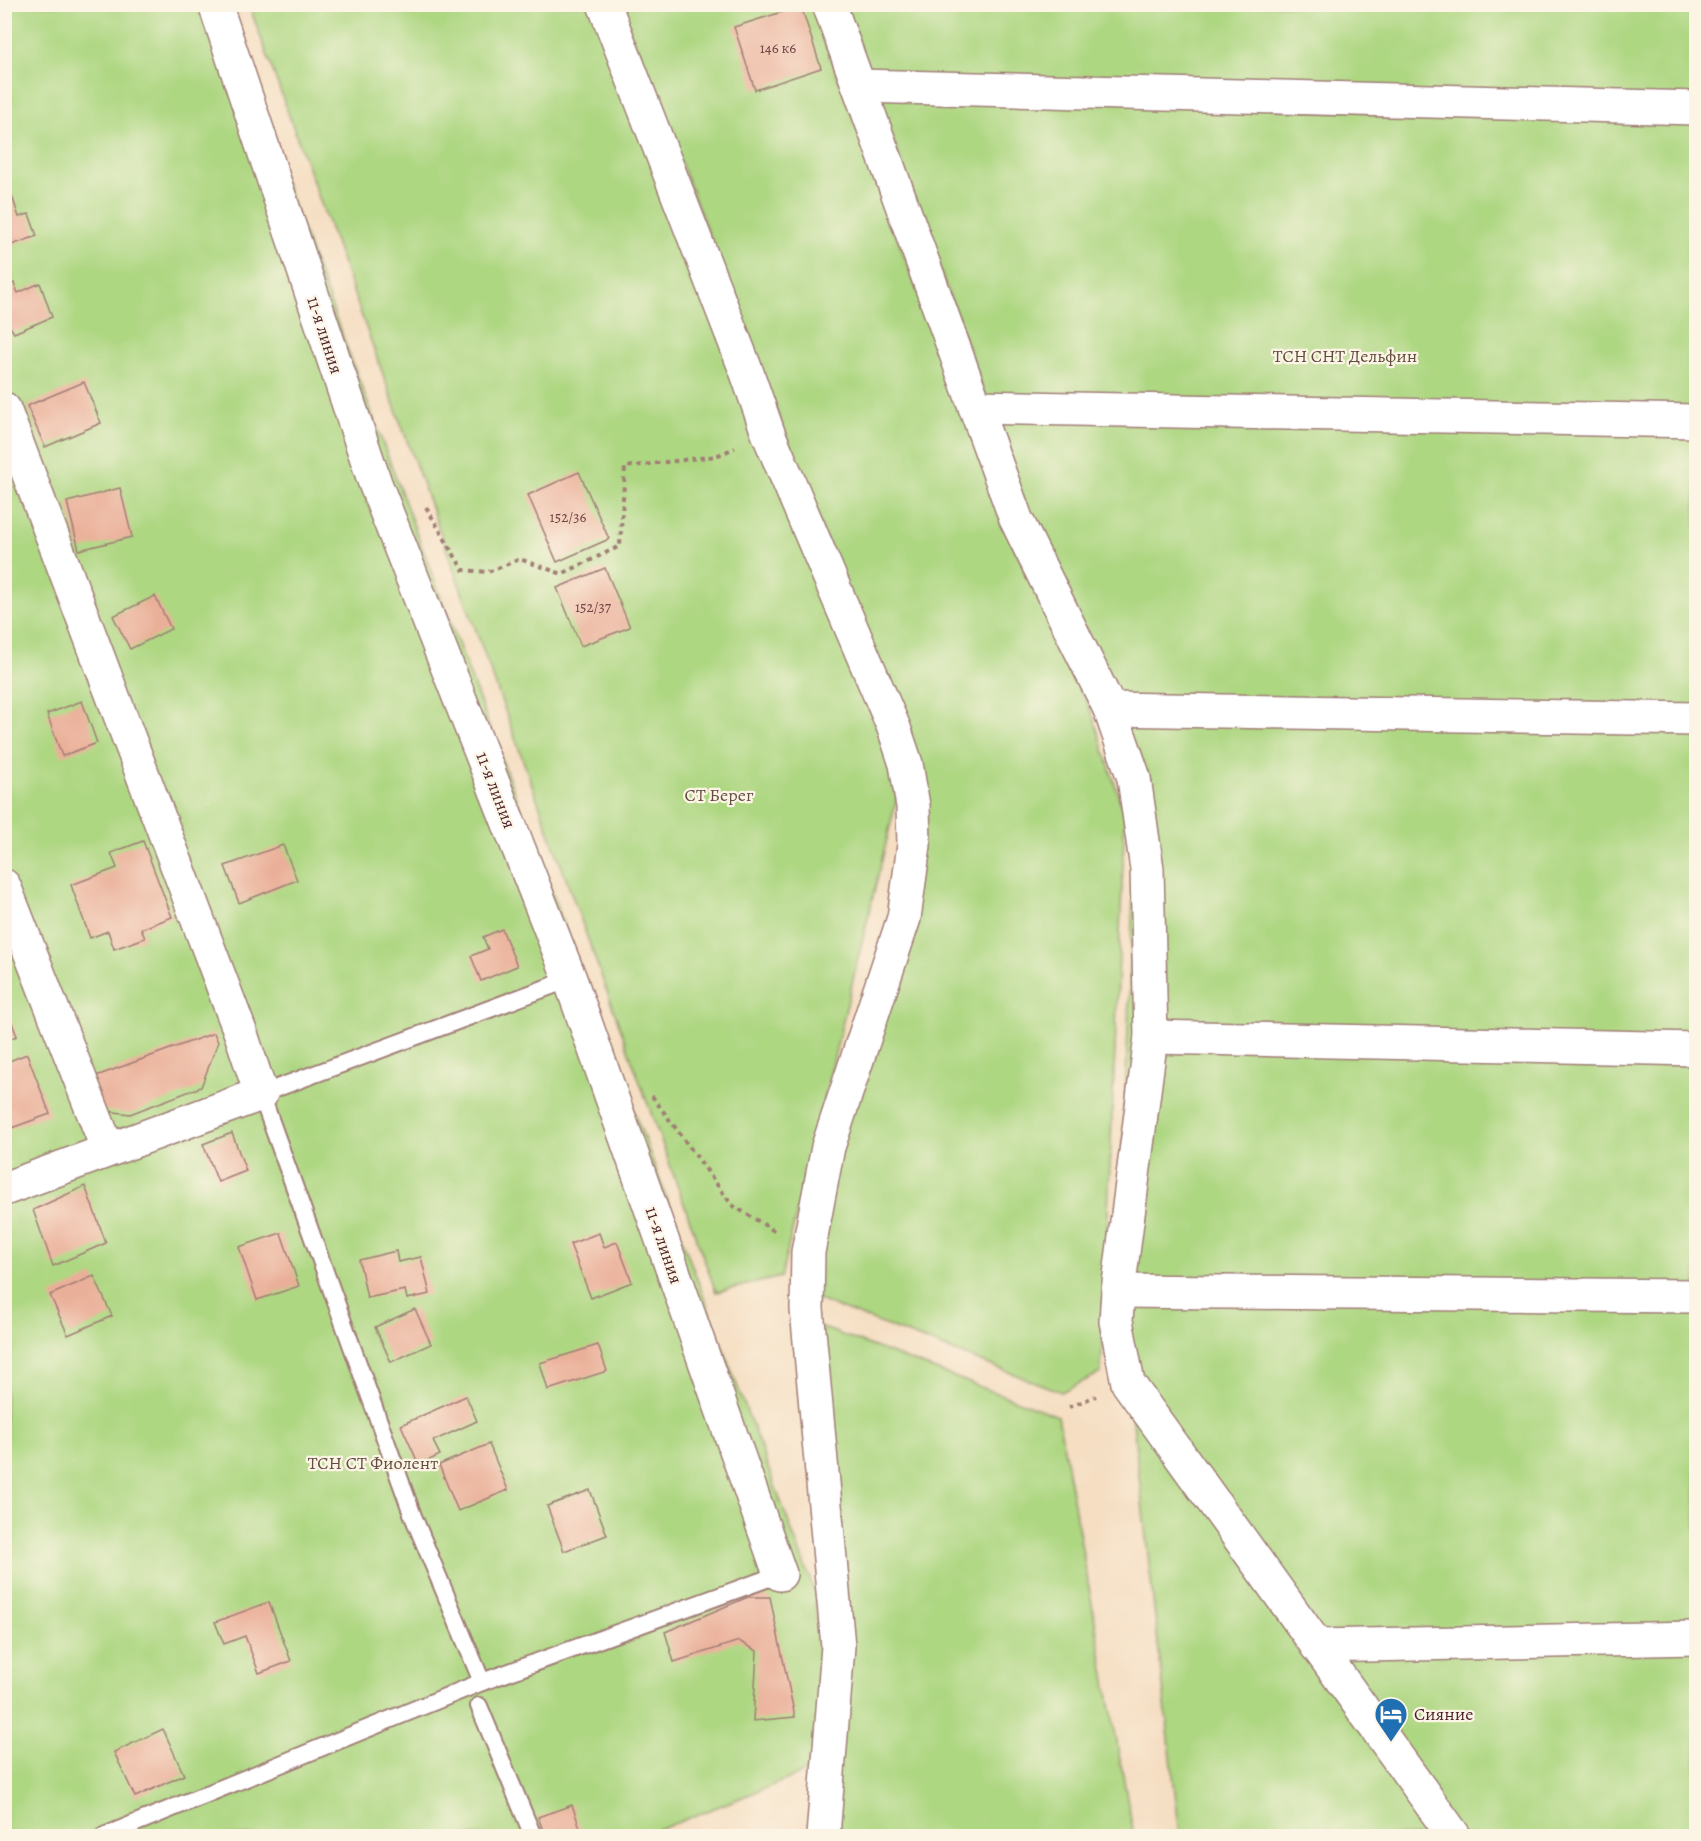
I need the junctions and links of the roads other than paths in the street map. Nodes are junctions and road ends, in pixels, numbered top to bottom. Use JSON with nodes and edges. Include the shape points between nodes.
{"nodes":[{"id":1,"x":215,"y":4,"type":"edge"},
{"id":2,"x":604,"y":4,"type":"edge"},
{"id":3,"x":829,"y":4,"type":"edge"},
{"id":4,"x":858,"y":86,"type":"junction"},
{"id":5,"x":1696,"y":108,"type":"edge"},
{"id":6,"x":975,"y":407,"type":"junction"},
{"id":7,"x":4,"y":410,"type":"edge"},
{"id":8,"x":1696,"y":421,"type":"edge"},
{"id":9,"x":1110,"y":709,"type":"junction"},
{"id":10,"x":1696,"y":719,"type":"edge"},
{"id":11,"x":4,"y":886,"type":"edge"},
{"id":12,"x":570,"y":979,"type":"junction"},
{"id":13,"x":1151,"y":1037,"type":"junction"},
{"id":14,"x":1696,"y":1049,"type":"edge"},
{"id":15,"x":261,"y":1094,"type":"junction"},
{"id":16,"x":108,"y":1150,"type":"junction"},
{"id":17,"x":4,"y":1189,"type":"edge"},
{"id":18,"x":1118,"y":1291,"type":"junction"},
{"id":19,"x":1696,"y":1296,"type":"edge"},
{"id":20,"x":780,"y":1574,"type":"joint"},
{"id":21,"x":1696,"y":1638,"type":"edge"},
{"id":22,"x":1317,"y":1647,"type":"junction"},
{"id":23,"x":482,"y":1682,"type":"junction"},
{"id":24,"x":479,"y":1706,"type":"dead end"},
{"id":25,"x":104,"y":1836,"type":"edge"},
{"id":26,"x":533,"y":1836,"type":"edge"},
{"id":27,"x":823,"y":1836,"type":"edge"},
{"id":28,"x":1454,"y":1836,"type":"edge"}],
"edges":[{"from":1,"to":12,"type":"street","name":"11-я линия","via":[[375,483]]},
{"from":2,"to":27,"type":"street","via":[[768,433],[894,728],[906,764],[913,806],[914,844],[904,918],[828,1147],[808,1252],[807,1309],[838,1647]]},
{"from":3,"to":4,"type":"street"},
{"from":4,"to":5,"type":"street"},
{"from":4,"to":6,"type":"street"},
{"from":6,"to":8,"type":"street"},
{"from":6,"to":9,"type":"street","via":[[1016,519]]},
{"from":7,"to":15,"type":"street"},
{"from":9,"to":10,"type":"street"},
{"from":9,"to":13,"type":"street","via":[[1134,778],[1147,869]]},
{"from":11,"to":16,"type":"street"},
{"from":12,"to":15,"type":"lane"},
{"from":12,"to":20,"type":"street","name":"11-я линия"},
{"from":13,"to":14,"type":"street"},
{"from":13,"to":18,"type":"street"},
{"from":15,"to":16,"type":"street"},
{"from":15,"to":23,"type":"lane","via":[[413,1516]]},
{"from":16,"to":17,"type":"street"},
{"from":18,"to":19,"type":"street"},
{"from":18,"to":22,"type":"street","via":[[1116,1321],[1128,1383]]},
{"from":20,"to":23,"type":"lane"},
{"from":21,"to":22,"type":"street"},
{"from":22,"to":28,"type":"street"},
{"from":23,"to":25,"type":"lane"},
{"from":24,"to":26,"type":"lane"}]}
